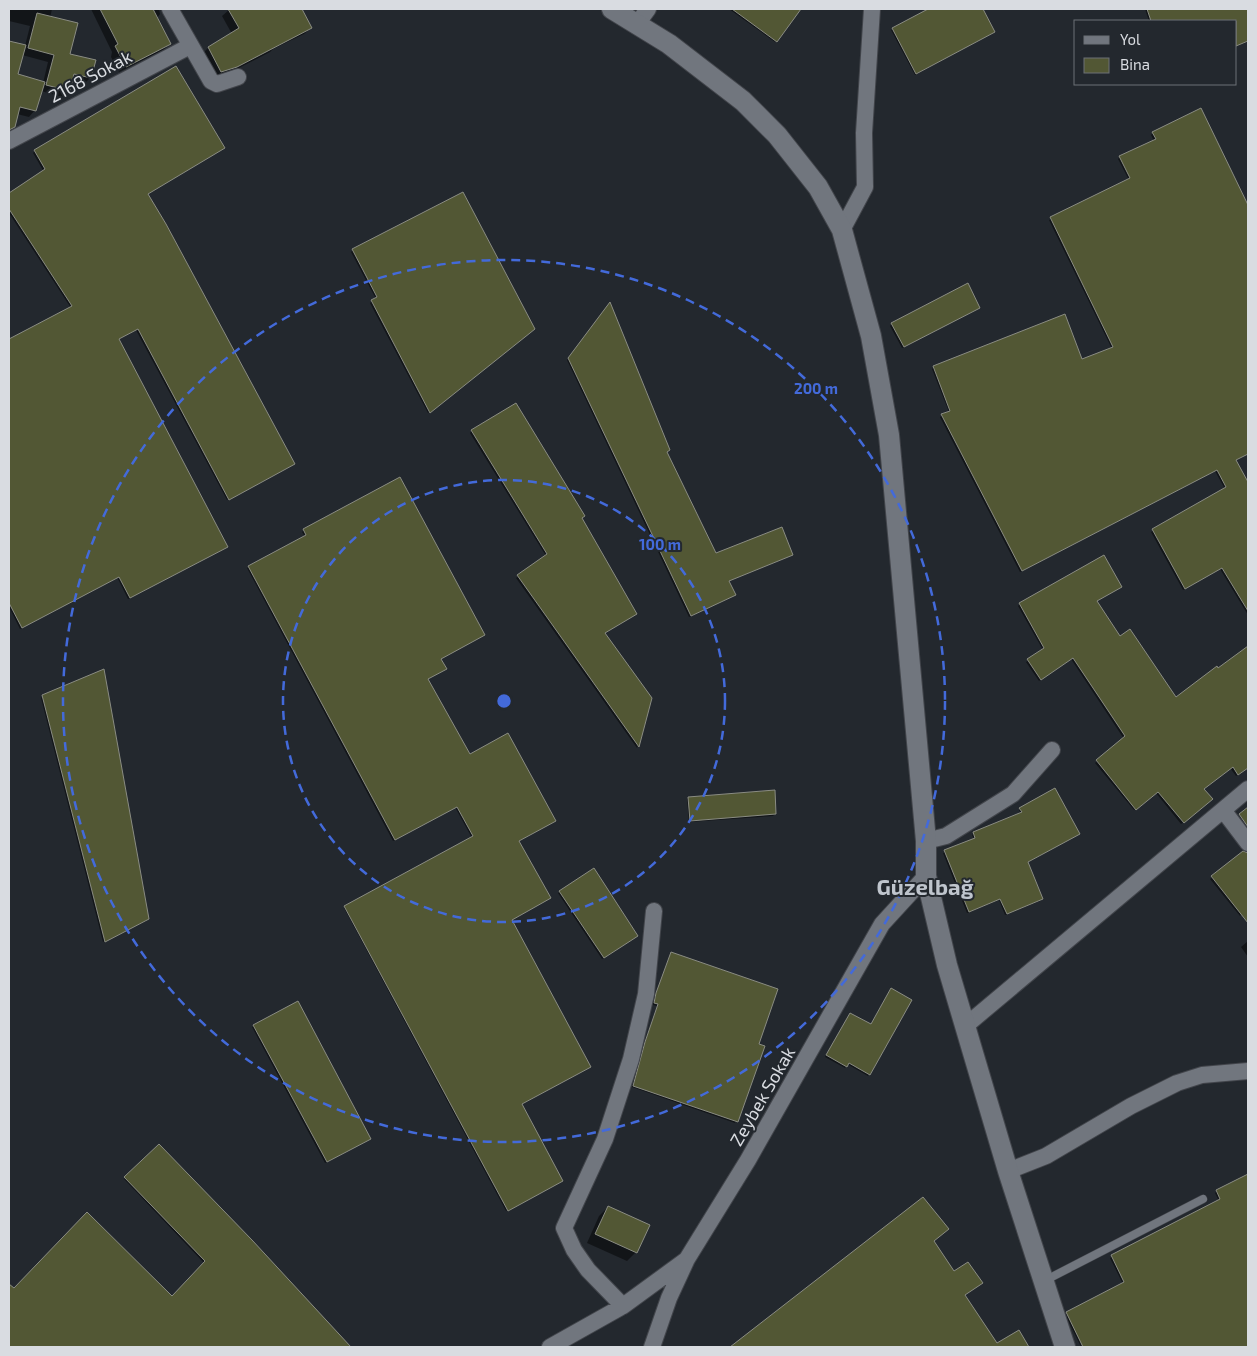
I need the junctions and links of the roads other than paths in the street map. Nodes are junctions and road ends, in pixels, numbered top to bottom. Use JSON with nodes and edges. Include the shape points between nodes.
{"nodes":[{"id":1,"x":170,"y":9,"type":"edge"},
{"id":2,"x":612,"y":9,"type":"edge"},
{"id":3,"x":872,"y":9,"type":"edge"},
{"id":4,"x":643,"y":16,"type":"edge"},
{"id":5,"x":190,"y":46,"type":"junction"},
{"id":6,"x":238,"y":77,"type":"dead end"},
{"id":7,"x":9,"y":141,"type":"edge"},
{"id":8,"x":842,"y":230,"type":"junction"},
{"id":9,"x":1052,"y":750,"type":"dead end"},
{"id":10,"x":1248,"y":789,"type":"edge"},
{"id":11,"x":1223,"y":810,"type":"junction"},
{"id":12,"x":926,"y":841,"type":"junction"},
{"id":13,"x":1248,"y":843,"type":"edge"},
{"id":14,"x":926,"y":876,"type":"junction"},
{"id":15,"x":654,"y":911,"type":"dead end"},
{"id":16,"x":964,"y":1027,"type":"junction"},
{"id":17,"x":1248,"y":1071,"type":"edge"},
{"id":18,"x":1008,"y":1171,"type":"junction"},
{"id":19,"x":1203,"y":1199,"type":"dead end"},
{"id":20,"x":687,"y":1258,"type":"junction"},
{"id":21,"x":1042,"y":1282,"type":"junction"},
{"id":22,"x":623,"y":1306,"type":"junction"},
{"id":23,"x":1057,"y":1323,"type":"junction"},
{"id":24,"x":550,"y":1347,"type":"edge"},
{"id":25,"x":652,"y":1347,"type":"edge"},
{"id":26,"x":1065,"y":1347,"type":"edge"},
{"id":27,"x":1072,"y":1347,"type":"edge"}],
"edges":[{"from":1,"to":5,"type":"street"},
{"from":2,"to":4,"type":"street"},
{"from":3,"to":8,"type":"street","via":[[864,133],[865,187]]},
{"from":4,"to":8,"type":"street","via":[[669,44],[743,101],[777,134],[818,187]]},
{"from":5,"to":6,"type":"street","via":[[211,81],[217,84]]},
{"from":5,"to":7,"type":"street","name":"2168 Sokak"},
{"from":8,"to":12,"type":"street","via":[[871,336],[890,435]]},
{"from":9,"to":12,"type":"street","via":[[1013,794],[946,836]]},
{"from":10,"to":11,"type":"street"},
{"from":11,"to":13,"type":"street"},
{"from":11,"to":16,"type":"street"},
{"from":12,"to":14,"type":"street"},
{"from":14,"to":16,"type":"street"},
{"from":14,"to":20,"type":"street","name":"Zeybek Sokak","via":[[882,924],[748,1160]]},
{"from":15,"to":22,"type":"street","via":[[646,994],[631,1059],[605,1139],[564,1228],[588,1270]]},
{"from":16,"to":18,"type":"street"},
{"from":17,"to":18,"type":"street","via":[[1202,1076],[1178,1083],[1131,1106],[1046,1156]]},
{"from":18,"to":21,"type":"street"},
{"from":19,"to":21,"type":"lane"},
{"from":20,"to":22,"type":"street"},
{"from":20,"to":25,"type":"street","name":"Zeybek Sokak"},
{"from":21,"to":23,"type":"street"},
{"from":22,"to":24,"type":"street"},
{"from":23,"to":26,"type":"street"},
{"from":23,"to":27,"type":"lane"}]}
